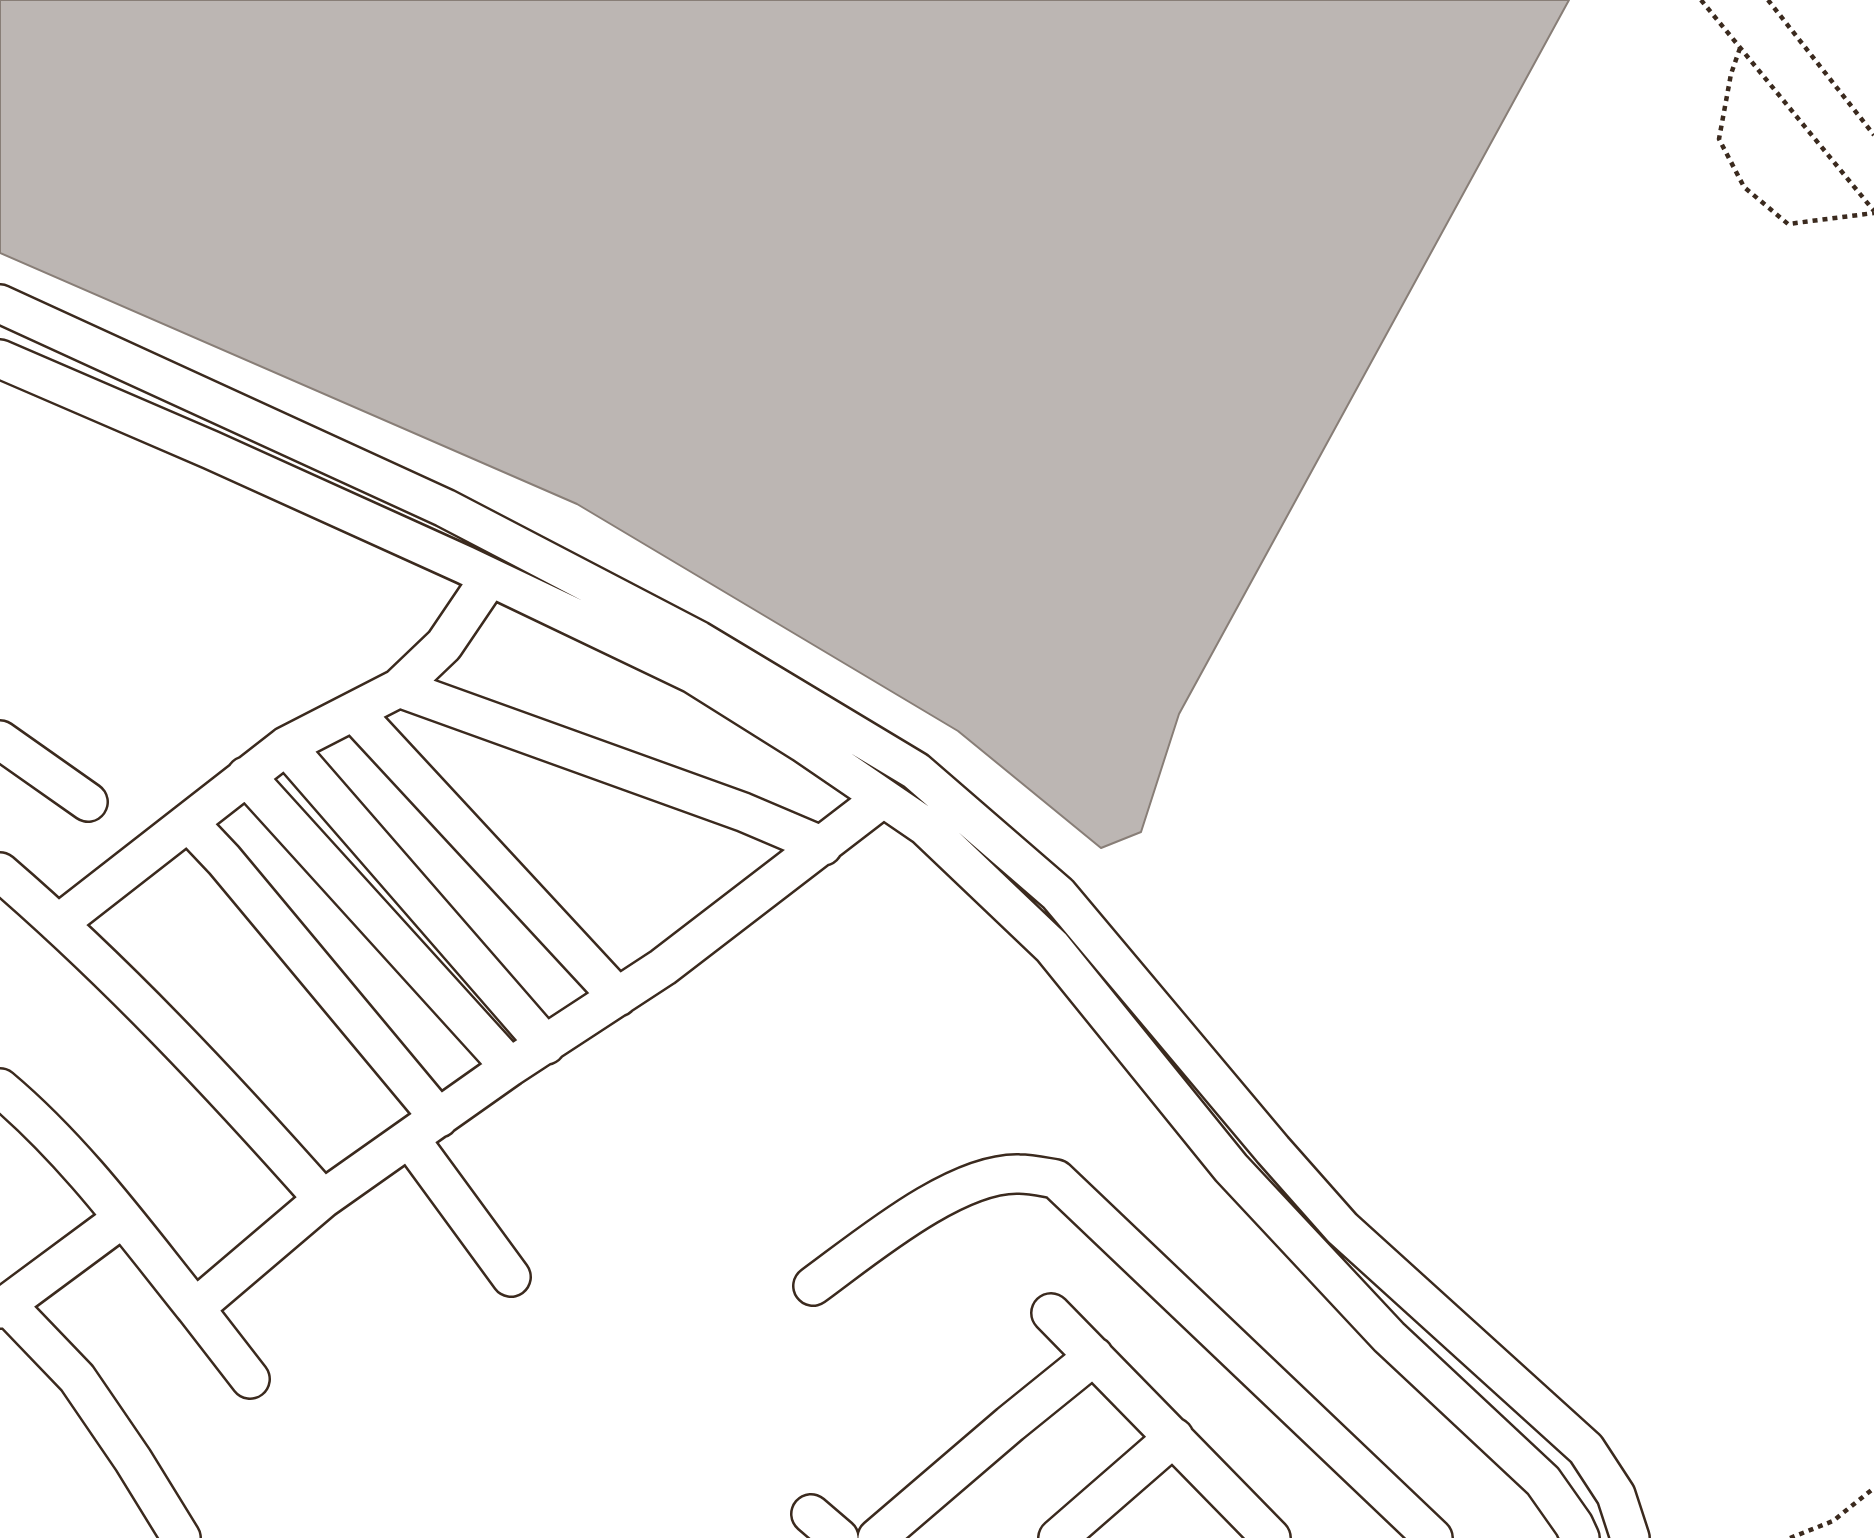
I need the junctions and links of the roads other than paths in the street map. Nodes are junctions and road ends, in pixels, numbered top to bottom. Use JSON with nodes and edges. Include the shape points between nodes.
{"nodes":[{"id":1,"x":0,"y":304,"type":"edge"},
{"id":2,"x":0,"y":359,"type":"edge"},
{"id":3,"x":155,"y":374,"type":"junction"},
{"id":4,"x":132,"y":416,"type":"junction"},
{"id":5,"x":490,"y":577,"type":"junction"},
{"id":6,"x":399,"y":688,"type":"junction"},
{"id":7,"x":355,"y":713,"type":"junction"},
{"id":8,"x":0,"y":740,"type":"edge"},
{"id":9,"x":286,"y":747,"type":"junction"},
{"id":10,"x":246,"y":776,"type":"junction"},
{"id":11,"x":883,"y":798,"type":"junction"},
{"id":12,"x":88,"y":802,"type":"dead end"},
{"id":13,"x":189,"y":823,"type":"junction"},
{"id":14,"x":823,"y":846,"type":"junction"},
{"id":15,"x":0,"y":872,"type":"edge"},
{"id":16,"x":59,"y":923,"type":"junction"},
{"id":17,"x":618,"y":997,"type":"junction"},
{"id":18,"x":546,"y":1045,"type":"junction"},
{"id":19,"x":509,"y":1067,"type":"junction"},
{"id":20,"x":0,"y":1088,"type":"edge"},
{"id":21,"x":424,"y":1129,"type":"junction"},
{"id":22,"x":323,"y":1199,"type":"junction"},
{"id":23,"x":122,"y":1218,"type":"junction"},
{"id":24,"x":512,"y":1277,"type":"dead end"},
{"id":25,"x":813,"y":1286,"type":"dead end"},
{"id":26,"x":3,"y":1306,"type":"edge"},
{"id":27,"x":195,"y":1308,"type":"junction"},
{"id":28,"x":1051,"y":1313,"type":"dead end"},
{"id":29,"x":1094,"y":1356,"type":"junction"},
{"id":30,"x":1494,"y":1366,"type":"junction"},
{"id":31,"x":250,"y":1379,"type":"dead end"},
{"id":32,"x":1455,"y":1400,"type":"junction"},
{"id":33,"x":1174,"y":1437,"type":"junction"},
{"id":34,"x":811,"y":1514,"type":"dead end"},
{"id":35,"x":181,"y":1538,"type":"edge"},
{"id":36,"x":839,"y":1538,"type":"edge"},
{"id":37,"x":877,"y":1538,"type":"edge"},
{"id":38,"x":1058,"y":1538,"type":"edge"},
{"id":39,"x":1271,"y":1538,"type":"edge"},
{"id":40,"x":1433,"y":1538,"type":"edge"},
{"id":41,"x":1580,"y":1538,"type":"edge"},
{"id":42,"x":1630,"y":1538,"type":"edge"}],
"edges":[{"from":1,"to":3,"type":"street"},
{"from":2,"to":4,"type":"street"},
{"from":3,"to":4,"type":"street"},
{"from":3,"to":30,"type":"street","via":[[445,508],[698,640],[916,771],[1058,894],[1342,1228]]},
{"from":4,"to":5,"type":"street"},
{"from":5,"to":6,"type":"street","via":[[444,645]]},
{"from":5,"to":11,"type":"street","via":[[693,674]]},
{"from":6,"to":7,"type":"street"},
{"from":6,"to":14,"type":"street"},
{"from":7,"to":9,"type":"street"},
{"from":7,"to":17,"type":"street"},
{"from":8,"to":12,"type":"street"},
{"from":9,"to":10,"type":"street"},
{"from":9,"to":18,"type":"street"},
{"from":10,"to":13,"type":"street"},
{"from":10,"to":19,"type":"street"},
{"from":11,"to":14,"type":"street"},
{"from":11,"to":32,"type":"street","via":[[926,827],[1052,947],[1231,1168],[1389,1338]]},
{"from":13,"to":16,"type":"street"},
{"from":13,"to":21,"type":"street","via":[[224,860]]},
{"from":14,"to":17,"type":"street"},
{"from":15,"to":16,"type":"street"},
{"from":16,"to":22,"type":"street","via":[[237,1102]]},
{"from":17,"to":18,"type":"street"},
{"from":18,"to":19,"type":"street"},
{"from":19,"to":21,"type":"street"},
{"from":20,"to":23,"type":"street","via":[[36,1118]]},
{"from":21,"to":22,"type":"street"},
{"from":21,"to":24,"type":"street"},
{"from":22,"to":27,"type":"street"},
{"from":23,"to":26,"type":"street"},
{"from":23,"to":27,"type":"street"},
{"from":25,"to":40,"type":"street","via":[[907,1217],[972,1182],[1017,1174],[1056,1179]]},
{"from":26,"to":35,"type":"street","via":[[77,1378]]},
{"from":27,"to":31,"type":"street"},
{"from":28,"to":29,"type":"street"},
{"from":29,"to":33,"type":"street"},
{"from":29,"to":37,"type":"street"},
{"from":30,"to":32,"type":"street"},
{"from":30,"to":42,"type":"street","via":[[1586,1449],[1616,1495]]},
{"from":32,"to":41,"type":"street","via":[[1543,1482]]},
{"from":33,"to":38,"type":"street"},
{"from":33,"to":39,"type":"street"},
{"from":34,"to":36,"type":"street"}]}
